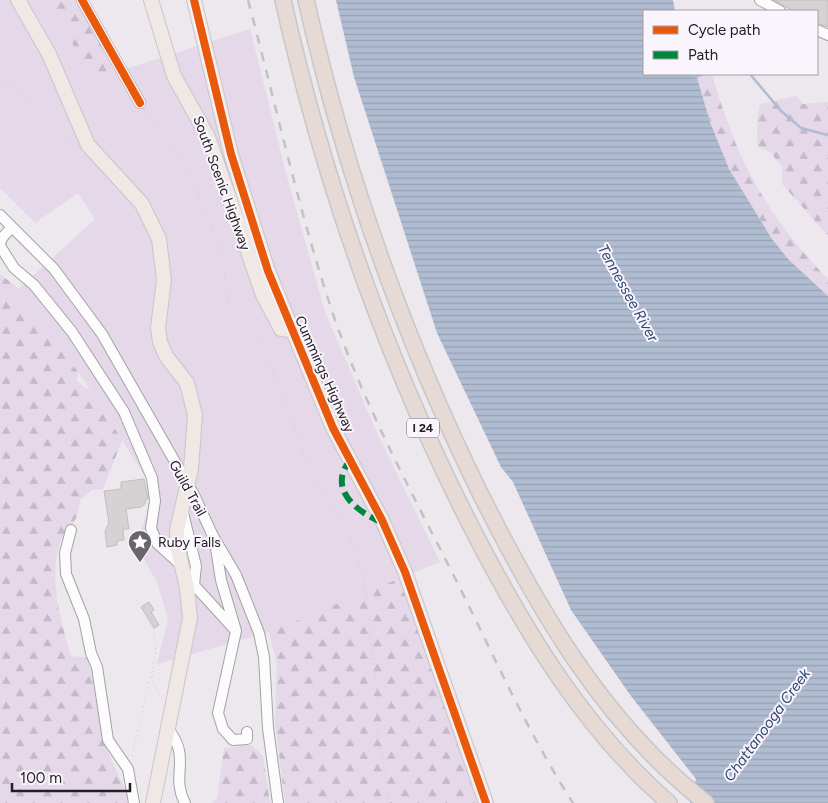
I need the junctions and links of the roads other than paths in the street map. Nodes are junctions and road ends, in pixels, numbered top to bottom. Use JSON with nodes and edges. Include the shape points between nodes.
{"nodes":[{"id":1,"x":18,"y":0,"type":"edge"},
{"id":2,"x":82,"y":0,"type":"edge"},
{"id":3,"x":151,"y":0,"type":"edge"},
{"id":4,"x":194,"y":0,"type":"edge"},
{"id":5,"x":283,"y":0,"type":"edge"},
{"id":6,"x":306,"y":0,"type":"edge"},
{"id":7,"x":760,"y":0,"type":"edge"},
{"id":8,"x":778,"y":10,"type":"edge"},
{"id":9,"x":140,"y":103,"type":"road end"},
{"id":10,"x":0,"y":215,"type":"edge"},
{"id":11,"x":12,"y":227,"type":"junction"},
{"id":12,"x":0,"y":245,"type":"edge"},
{"id":13,"x":290,"y":330,"type":"junction"},
{"id":14,"x":188,"y":485,"type":"junction"},
{"id":15,"x":182,"y":508,"type":"junction"},
{"id":16,"x":71,"y":530,"type":"dead end"},
{"id":17,"x":213,"y":536,"type":"junction"},
{"id":18,"x":182,"y":566,"type":"junction"},
{"id":19,"x":190,"y":587,"type":"junction"},
{"id":20,"x":236,"y":630,"type":"junction"},
{"id":21,"x":168,"y":729,"type":"junction"},
{"id":22,"x":247,"y":732,"type":"dead end"},
{"id":23,"x":134,"y":803,"type":"edge"},
{"id":24,"x":153,"y":803,"type":"edge"},
{"id":25,"x":185,"y":803,"type":"edge"},
{"id":26,"x":278,"y":803,"type":"edge"},
{"id":27,"x":486,"y":803,"type":"edge"},
{"id":28,"x":668,"y":803,"type":"edge"},
{"id":29,"x":706,"y":803,"type":"edge"}],
"edges":[{"from":1,"to":14,"type":"main road","via":[[57,69],[85,140],[99,160],[142,204],[158,239],[164,280],[158,328],[160,342],[166,356],[187,383],[194,406],[195,434]]},
{"from":2,"to":9,"type":"street"},
{"from":3,"to":13,"type":"main road","name":"South Scenic Highway","via":[[174,76],[208,137],[263,295],[277,325]]},
{"from":4,"to":13,"type":"main road","name":"Cummings Highway","via":[[246,208]]},
{"from":5,"to":28,"type":"highway","number":"I 24","via":[[318,146],[346,231],[378,321],[439,464],[496,574],[552,668],[593,724],[646,784]]},
{"from":6,"to":29,"type":"highway","number":"I 24","via":[[331,104],[371,233],[398,308],[460,452],[526,581],[582,672],[627,730],[686,788]]},
{"from":7,"to":8,"type":"street"},
{"from":10,"to":11,"type":"street","name":"Guild Trail"},
{"from":11,"to":12,"type":"street"},
{"from":11,"to":14,"type":"street","name":"Guild Trail","via":[[54,269],[102,334]]},
{"from":12,"to":18,"type":"street","via":[[14,268],[34,284],[72,332],[124,412],[152,478],[155,501],[151,528],[157,543]]},
{"from":13,"to":27,"type":"main road","name":"Cummings Highway","via":[[333,428],[382,520],[413,594]]},
{"from":14,"to":15,"type":"main road"},
{"from":14,"to":17,"type":"street","name":"Guild Trail"},
{"from":15,"to":18,"type":"main road","via":[[177,530]]},
{"from":15,"to":19,"type":"street","via":[[196,566]]},
{"from":16,"to":23,"type":"street","via":[[65,553],[66,574],[84,620],[97,667],[108,740],[128,769]]},
{"from":17,"to":20,"type":"street","via":[[221,580]]},
{"from":17,"to":26,"type":"street","name":"Guild Trail","via":[[236,575],[259,633]]},
{"from":18,"to":19,"type":"main road"},
{"from":19,"to":20,"type":"street"},
{"from":19,"to":21,"type":"main road","via":[[189,626]]},
{"from":20,"to":22,"type":"street","via":[[218,713],[223,729],[232,740],[247,739]]},
{"from":21,"to":24,"type":"main road"},
{"from":21,"to":25,"type":"street","via":[[178,740],[179,792]]}]}
